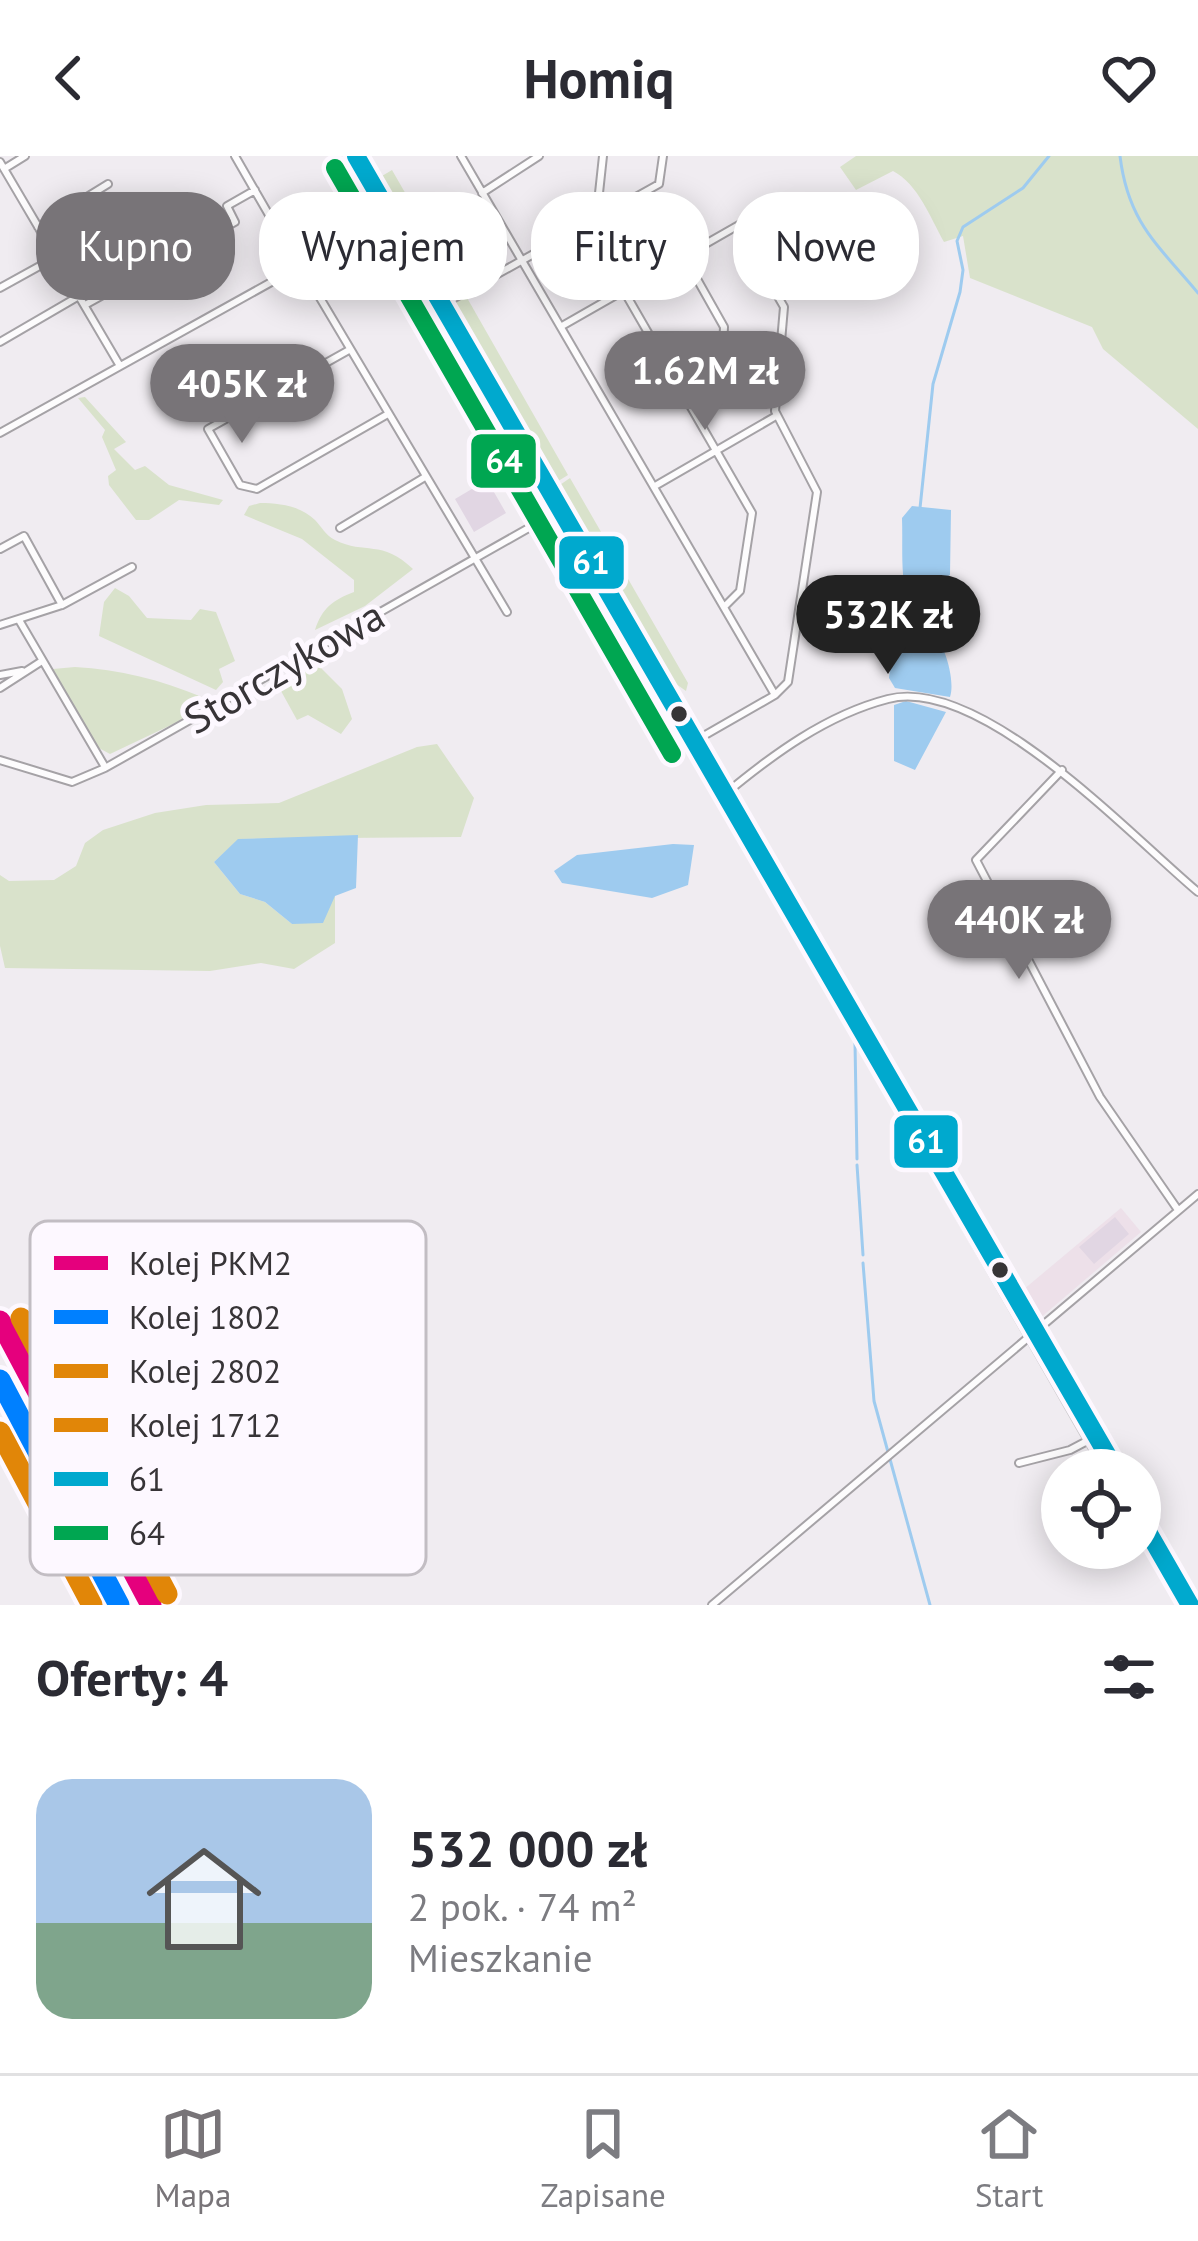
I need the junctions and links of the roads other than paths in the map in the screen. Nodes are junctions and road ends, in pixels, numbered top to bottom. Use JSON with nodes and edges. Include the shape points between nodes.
{"nodes":[{"id":1,"x":25,"y":156,"type":"edge"},
{"id":2,"x":235,"y":156,"type":"edge"},
{"id":3,"x":356,"y":156,"type":"edge"},
{"id":4,"x":461,"y":156,"type":"edge"},
{"id":5,"x":538,"y":156,"type":"edge"},
{"id":6,"x":603,"y":156,"type":"edge"},
{"id":7,"x":662,"y":156,"type":"edge"},
{"id":8,"x":2,"y":165,"type":"edge"},
{"id":9,"x":108,"y":184,"type":"dead end"},
{"id":10,"x":255,"y":190,"type":"junction"},
{"id":11,"x":95,"y":192,"type":"edge"},
{"id":12,"x":376,"y":192,"type":"edge"},
{"id":13,"x":481,"y":192,"type":"edge"},
{"id":14,"x":484,"y":192,"type":"edge"},
{"id":15,"x":599,"y":192,"type":"edge"},
{"id":16,"x":645,"y":192,"type":"edge"},
{"id":17,"x":259,"y":197,"type":"edge"},
{"id":18,"x":36,"y":224,"type":"edge"},
{"id":19,"x":507,"y":236,"type":"edge"},
{"id":20,"x":531,"y":255,"type":"edge"},
{"id":21,"x":521,"y":260,"type":"junction"},
{"id":22,"x":36,"y":268,"type":"edge"},
{"id":23,"x":0,"y":288,"type":"edge"},
{"id":24,"x":259,"y":290,"type":"edge"},
{"id":25,"x":72,"y":300,"type":"edge"},
{"id":26,"x":82,"y":300,"type":"edge"},
{"id":27,"x":319,"y":300,"type":"edge"},
{"id":28,"x":440,"y":300,"type":"edge"},
{"id":29,"x":607,"y":300,"type":"edge"},
{"id":30,"x":630,"y":300,"type":"edge"},
{"id":31,"x":709,"y":300,"type":"edge"},
{"id":32,"x":780,"y":300,"type":"edge"},
{"id":33,"x":442,"y":304,"type":"junction"},
{"id":34,"x":85,"y":305,"type":"junction"},
{"id":35,"x":562,"y":326,"type":"junction"},
{"id":36,"x":0,"y":342,"type":"edge"},
{"id":37,"x":723,"y":346,"type":"dead end"},
{"id":38,"x":349,"y":350,"type":"junction"},
{"id":39,"x":120,"y":366,"type":"junction"},
{"id":40,"x":388,"y":414,"type":"junction"},
{"id":41,"x":776,"y":416,"type":"junction"},
{"id":42,"x":0,"y":433,"type":"edge"},
{"id":43,"x":716,"y":450,"type":"junction"},
{"id":44,"x":425,"y":477,"type":"junction"},
{"id":45,"x":654,"y":486,"type":"junction"},
{"id":46,"x":560,"y":510,"type":"junction"},
{"id":47,"x":340,"y":527,"type":"dead end"},
{"id":48,"x":0,"y":549,"type":"edge"},
{"id":49,"x":473,"y":558,"type":"junction"},
{"id":50,"x":132,"y":567,"type":"dead end"},
{"id":51,"x":62,"y":605,"type":"junction"},
{"id":52,"x":724,"y":607,"type":"junction"},
{"id":53,"x":507,"y":612,"type":"dead end"},
{"id":54,"x":19,"y":620,"type":"junction"},
{"id":55,"x":0,"y":625,"type":"edge"},
{"id":56,"x":42,"y":661,"type":"junction"},
{"id":57,"x":26,"y":671,"type":"junction"},
{"id":58,"x":0,"y":675,"type":"edge"},
{"id":59,"x":0,"y":688,"type":"edge"},
{"id":60,"x":776,"y":695,"type":"junction"},
{"id":61,"x":693,"y":742,"type":"junction"},
{"id":62,"x":0,"y":760,"type":"edge"},
{"id":63,"x":105,"y":768,"type":"junction"},
{"id":64,"x":1062,"y":770,"type":"junction"},
{"id":65,"x":724,"y":795,"type":"junction"},
{"id":66,"x":1198,"y":892,"type":"edge"},
{"id":67,"x":1198,"y":1194,"type":"edge"},
{"id":68,"x":1178,"y":1210,"type":"junction"},
{"id":69,"x":1033,"y":1333,"type":"junction"},
{"id":70,"x":1089,"y":1440,"type":"junction"},
{"id":71,"x":1096,"y":1449,"type":"edge"},
{"id":72,"x":1100,"y":1449,"type":"edge"},
{"id":73,"x":1019,"y":1463,"type":"dead end"},
{"id":74,"x":1161,"y":1555,"type":"edge"},
{"id":75,"x":712,"y":1605,"type":"edge"},
{"id":76,"x":1190,"y":1605,"type":"edge"}],
"edges":[{"from":1,"to":8,"type":"street"},
{"from":2,"to":10,"type":"street"},
{"from":3,"to":12,"type":"main road"},
{"from":4,"to":13,"type":"street"},
{"from":5,"to":14,"type":"street"},
{"from":6,"to":15,"type":"street"},
{"from":7,"to":16,"type":"street","via":[[659,184]]},
{"from":8,"to":18,"type":"street"},
{"from":9,"to":11,"type":"street"},
{"from":10,"to":17,"type":"street"},
{"from":10,"to":34,"type":"street","via":[[227,206],[235,222]]},
{"from":19,"to":21,"type":"street"},
{"from":20,"to":21,"type":"street"},
{"from":21,"to":33,"type":"street"},
{"from":21,"to":35,"type":"street"},
{"from":22,"to":23,"type":"street"},
{"from":24,"to":39,"type":"street"},
{"from":25,"to":36,"type":"street"},
{"from":26,"to":34,"type":"street"},
{"from":27,"to":38,"type":"street"},
{"from":28,"to":33,"type":"main road"},
{"from":29,"to":35,"type":"street"},
{"from":30,"to":43,"type":"street"},
{"from":31,"to":37,"type":"street","via":[[724,327]]},
{"from":32,"to":41,"type":"street"},
{"from":33,"to":46,"type":"main road"},
{"from":34,"to":39,"type":"street"},
{"from":35,"to":45,"type":"street"},
{"from":38,"to":40,"type":"street"},
{"from":38,"to":40,"type":"street","via":[[208,429],[240,485],[257,489]]},
{"from":39,"to":42,"type":"street"},
{"from":40,"to":44,"type":"street"},
{"from":41,"to":43,"type":"street"},
{"from":41,"to":60,"type":"street","via":[[818,492],[788,682]]},
{"from":43,"to":45,"type":"street"},
{"from":43,"to":52,"type":"street","via":[[752,513],[739,596]]},
{"from":44,"to":47,"type":"street"},
{"from":44,"to":49,"type":"street"},
{"from":45,"to":52,"type":"street"},
{"from":46,"to":49,"type":"street","name":"Storczykowa"},
{"from":46,"to":61,"type":"main road"},
{"from":48,"to":51,"type":"street","via":[[24,536]]},
{"from":49,"to":53,"type":"street"},
{"from":49,"to":63,"type":"street","name":"Storczykowa"},
{"from":50,"to":51,"type":"street"},
{"from":51,"to":54,"type":"street"},
{"from":52,"to":60,"type":"street"},
{"from":54,"to":55,"type":"street"},
{"from":54,"to":56,"type":"street"},
{"from":56,"to":57,"type":"street"},
{"from":56,"to":63,"type":"street"},
{"from":57,"to":58,"type":"street"},
{"from":57,"to":59,"type":"street"},
{"from":60,"to":61,"type":"street"},
{"from":61,"to":65,"type":"main road"},
{"from":62,"to":63,"type":"street","name":"Storczykowa","via":[[72,782]]},
{"from":64,"to":65,"type":"street","via":[[950,705],[889,698],[782,749]]},
{"from":64,"to":66,"type":"street"},
{"from":64,"to":68,"type":"street","via":[[976,860],[1100,1096]]},
{"from":65,"to":69,"type":"main road"},
{"from":67,"to":68,"type":"street"},
{"from":68,"to":69,"type":"street"},
{"from":69,"to":70,"type":"main road"},
{"from":69,"to":72,"type":"main road"},
{"from":69,"to":75,"type":"street"},
{"from":70,"to":71,"type":"main road"},
{"from":70,"to":73,"type":"street"},
{"from":74,"to":76,"type":"main road"}]}
